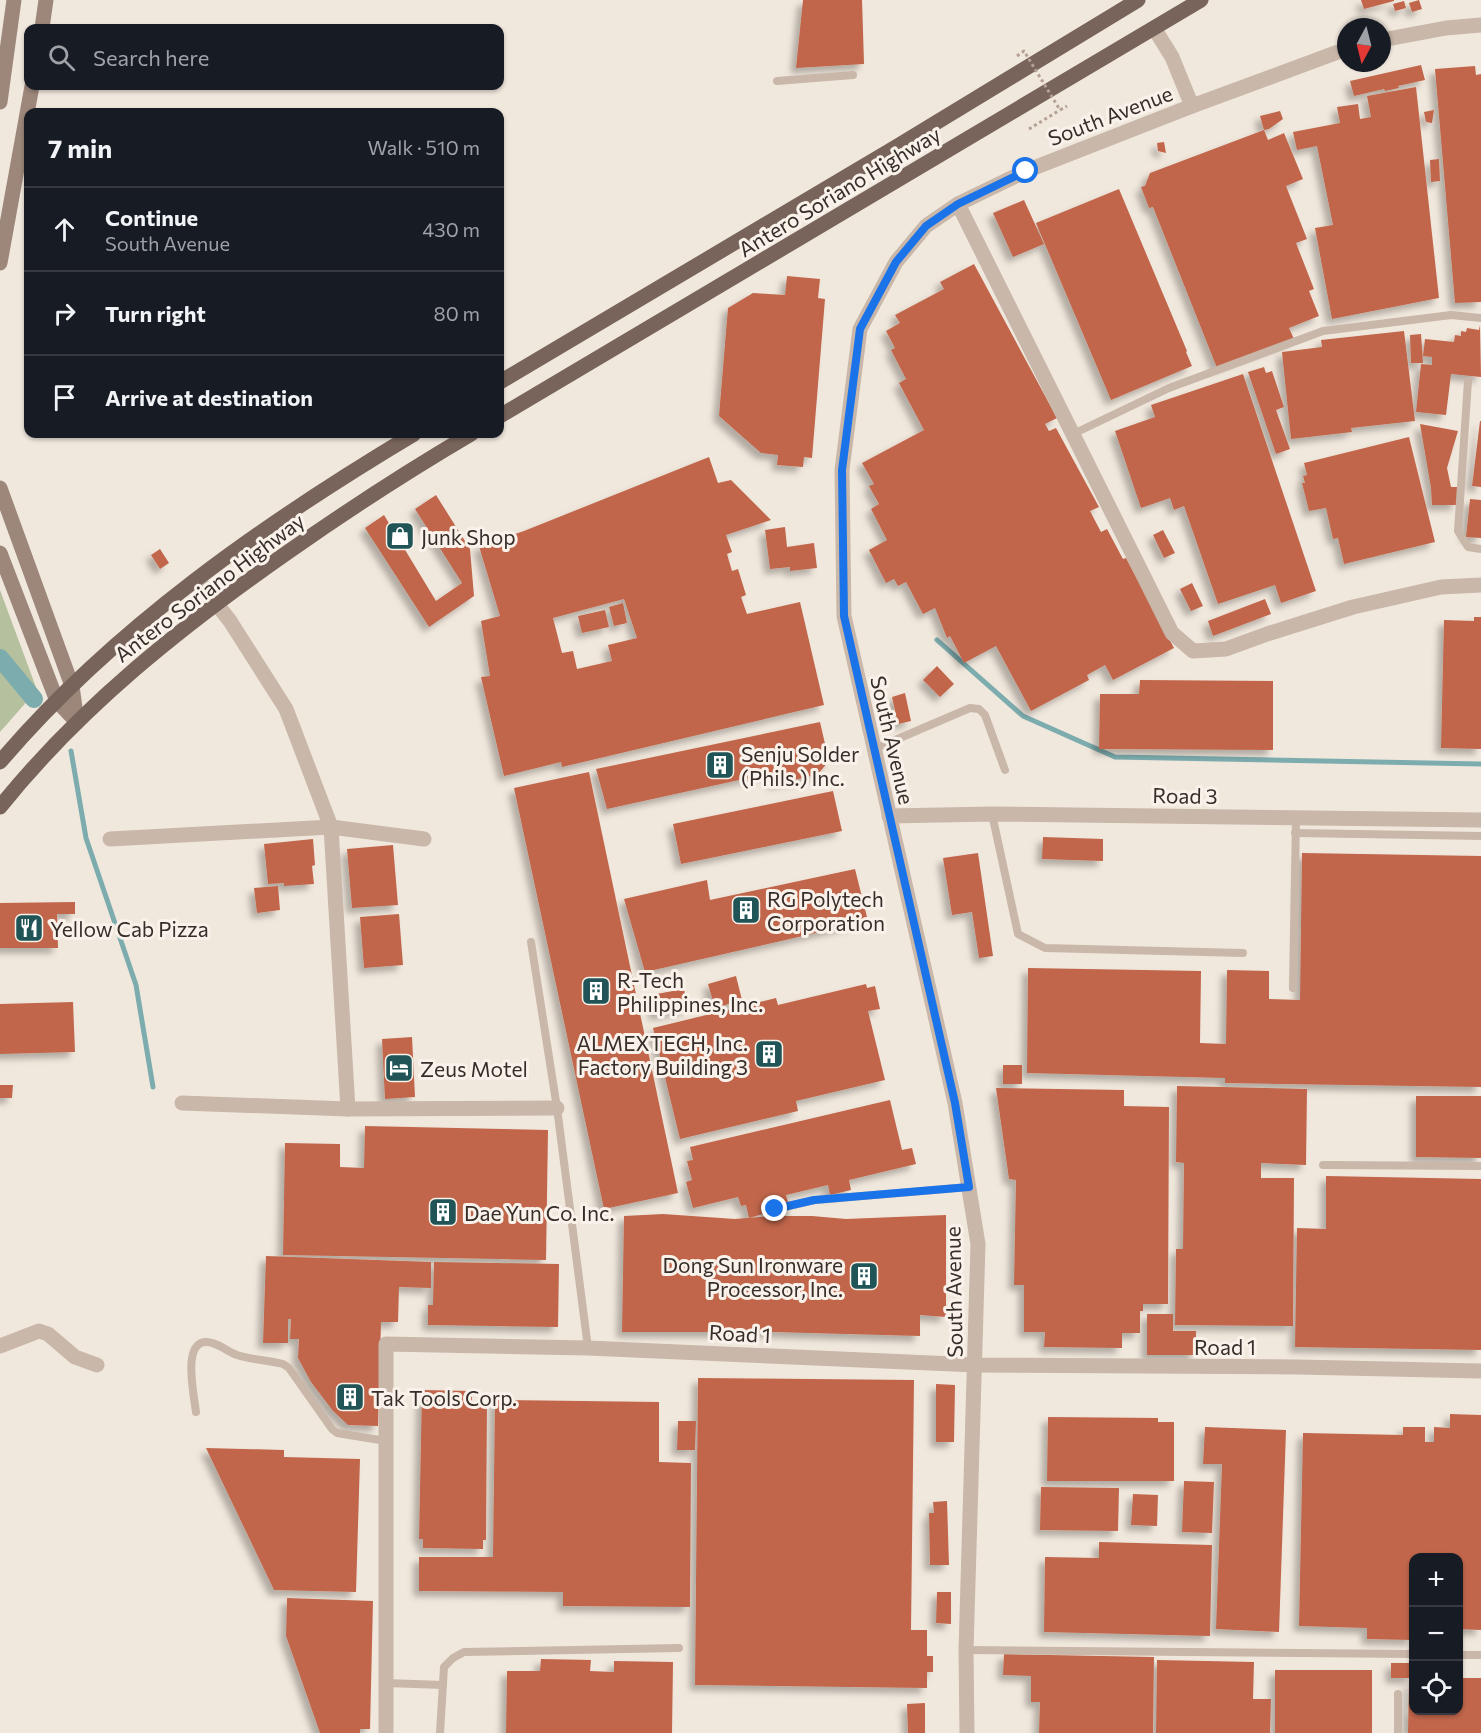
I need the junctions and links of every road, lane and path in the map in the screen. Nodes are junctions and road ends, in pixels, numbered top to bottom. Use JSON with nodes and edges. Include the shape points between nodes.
{"nodes":[{"id":1,"x":14,"y":0,"type":"edge"},
{"id":2,"x":46,"y":0,"type":"edge"},
{"id":3,"x":1138,"y":0,"type":"edge"},
{"id":4,"x":1201,"y":0,"type":"edge"},
{"id":5,"x":43,"y":24,"type":"edge"},
{"id":6,"x":1481,"y":25,"type":"edge"},
{"id":7,"x":1154,"y":28,"type":"junction"},
{"id":8,"x":1391,"y":38,"type":"edge"},
{"id":9,"x":1337,"y":52,"type":"edge"},
{"id":10,"x":1017,"y":56,"type":"dead end"},
{"id":11,"x":853,"y":75,"type":"dead end"},
{"id":12,"x":777,"y":81,"type":"dead end"},
{"id":13,"x":31,"y":90,"type":"edge"},
{"id":14,"x":0,"y":102,"type":"edge"},
{"id":15,"x":1067,"y":106,"type":"dead end"},
{"id":16,"x":1192,"y":106,"type":"junction"},
{"id":17,"x":28,"y":108,"type":"edge"},
{"id":18,"x":1060,"y":110,"type":"junction"},
{"id":19,"x":1029,"y":129,"type":"dead end"},
{"id":20,"x":24,"y":131,"type":"edge"},
{"id":21,"x":958,"y":204,"type":"junction"},
{"id":22,"x":0,"y":263,"type":"edge"},
{"id":23,"x":1481,"y":318,"type":"edge"},
{"id":24,"x":504,"y":380,"type":"edge"},
{"id":25,"x":1468,"y":381,"type":"dead end"},
{"id":26,"x":504,"y":414,"type":"edge"},
{"id":27,"x":1072,"y":434,"type":"junction"},
{"id":28,"x":407,"y":438,"type":"edge"},
{"id":29,"x":465,"y":438,"type":"edge"},
{"id":30,"x":0,"y":488,"type":"edge"},
{"id":31,"x":1481,"y":549,"type":"edge"},
{"id":32,"x":0,"y":553,"type":"edge"},
{"id":33,"x":197,"y":579,"type":"junction"},
{"id":34,"x":1481,"y":585,"type":"edge"},
{"id":35,"x":217,"y":603,"type":"junction"},
{"id":36,"x":72,"y":686,"type":"junction"},
{"id":37,"x":57,"y":701,"type":"junction"},
{"id":38,"x":77,"y":722,"type":"junction"},
{"id":39,"x":874,"y":749,"type":"junction"},
{"id":40,"x":0,"y":762,"type":"edge"},
{"id":41,"x":1005,"y":770,"type":"dead end"},
{"id":42,"x":0,"y":807,"type":"edge"},
{"id":43,"x":992,"y":814,"type":"junction"},
{"id":44,"x":889,"y":816,"type":"junction"},
{"id":45,"x":1481,"y":820,"type":"edge"},
{"id":46,"x":1295,"y":825,"type":"junction"},
{"id":47,"x":331,"y":827,"type":"junction"},
{"id":48,"x":1481,"y":836,"type":"edge"},
{"id":49,"x":110,"y":839,"type":"dead end"},
{"id":50,"x":424,"y":839,"type":"dead end"},
{"id":51,"x":531,"y":942,"type":"dead end"},
{"id":52,"x":1244,"y":953,"type":"dead end"},
{"id":53,"x":1293,"y":988,"type":"dead end"},
{"id":54,"x":182,"y":1103,"type":"dead end"},
{"id":55,"x":556,"y":1108,"type":"junction"},
{"id":56,"x":348,"y":1109,"type":"junction"},
{"id":57,"x":1323,"y":1165,"type":"dead end"},
{"id":58,"x":1481,"y":1166,"type":"edge"},
{"id":59,"x":969,"y":1187,"type":"junction"},
{"id":60,"x":775,"y":1209,"type":"dead end"},
{"id":61,"x":0,"y":1346,"type":"edge"},
{"id":62,"x":588,"y":1347,"type":"junction"},
{"id":63,"x":97,"y":1365,"type":"dead end"},
{"id":64,"x":976,"y":1365,"type":"junction"},
{"id":65,"x":1481,"y":1371,"type":"edge"},
{"id":66,"x":196,"y":1412,"type":"dead end"},
{"id":67,"x":386,"y":1441,"type":"junction"},
{"id":68,"x":679,"y":1648,"type":"dead end"},
{"id":69,"x":966,"y":1650,"type":"junction"},
{"id":70,"x":1409,"y":1654,"type":"edge"},
{"id":71,"x":1463,"y":1655,"type":"edge"},
{"id":72,"x":1481,"y":1655,"type":"edge"},
{"id":73,"x":386,"y":1683,"type":"junction"},
{"id":74,"x":442,"y":1685,"type":"junction"},
{"id":75,"x":1398,"y":1694,"type":"dead end"},
{"id":76,"x":386,"y":1733,"type":"edge"},
{"id":77,"x":440,"y":1733,"type":"edge"},
{"id":78,"x":967,"y":1733,"type":"edge"},
{"id":79,"x":1398,"y":1733,"type":"edge"}],
"edges":[{"from":1,"to":14,"type":"main road"},
{"from":2,"to":5,"type":"main road"},
{"from":3,"to":24,"type":"main road","name":"Antero Soriano Highway"},
{"from":4,"to":7,"type":"main road","name":"Antero Soriano Highway"},
{"from":6,"to":8,"type":"street"},
{"from":7,"to":16,"type":"street","via":[[1172,57]]},
{"from":7,"to":26,"type":"main road","name":"Antero Soriano Highway"},
{"from":9,"to":16,"type":"street","name":"South Avenue"},
{"from":10,"to":18,"type":"path","bridge":true,"via":[[1024,51]]},
{"from":11,"to":12,"type":"lane"},
{"from":13,"to":17,"type":"main road"},
{"from":15,"to":18,"type":"path","bridge":true},
{"from":16,"to":21,"type":"street","name":"South Avenue","via":[[1026,171]]},
{"from":18,"to":19,"type":"path"},
{"from":20,"to":22,"type":"main road"},
{"from":21,"to":27,"type":"street"},
{"from":21,"to":39,"type":"street","name":"South Avenue","via":[[926,226],[896,262],[860,329],[842,470],[844,616]]},
{"from":23,"to":27,"type":"lane","via":[[1451,315],[1323,332],[1170,388]]},
{"from":25,"to":31,"type":"lane","via":[[1458,531],[1468,547]]},
{"from":27,"to":34,"type":"street","via":[[1172,633],[1193,651],[1226,649],[1353,607],[1442,587]]},
{"from":28,"to":33,"type":"main road","name":"Antero Soriano Highway","via":[[246,541]]},
{"from":29,"to":35,"type":"main road","name":"Antero Soriano Highway","via":[[341,515]]},
{"from":30,"to":36,"type":"main road"},
{"from":32,"to":37,"type":"main road"},
{"from":33,"to":35,"type":"street"},
{"from":33,"to":36,"type":"main road","name":"Antero Soriano Highway"},
{"from":35,"to":38,"type":"main road","name":"Antero Soriano Highway","via":[[120,681]]},
{"from":35,"to":47,"type":"street","via":[[286,709]]},
{"from":36,"to":37,"type":"main road","name":"Antero Soriano Highway"},
{"from":36,"to":38,"type":"main road"},
{"from":37,"to":38,"type":"main road"},
{"from":37,"to":40,"type":"main road","name":"Antero Soriano Highway"},
{"from":38,"to":42,"type":"main road","name":"Antero Soriano Highway"},
{"from":39,"to":41,"type":"lane","via":[[969,708],[979,709],[985,715]]},
{"from":39,"to":44,"type":"street","name":"South Avenue"},
{"from":43,"to":44,"type":"street","name":"Road 3"},
{"from":43,"to":46,"type":"street","name":"Road 3"},
{"from":43,"to":52,"type":"lane","via":[[1018,934],[1045,948]]},
{"from":44,"to":59,"type":"street","name":"South Avenue","via":[[955,1103]]},
{"from":45,"to":46,"type":"street","name":"Road 3"},
{"from":46,"to":48,"type":"lane"},
{"from":46,"to":53,"type":"lane"},
{"from":47,"to":49,"type":"street"},
{"from":47,"to":50,"type":"street"},
{"from":47,"to":56,"type":"street"},
{"from":51,"to":55,"type":"lane"},
{"from":54,"to":56,"type":"street"},
{"from":55,"to":56,"type":"street"},
{"from":55,"to":62,"type":"lane"},
{"from":57,"to":58,"type":"lane"},
{"from":59,"to":60,"type":"lane","via":[[814,1200]]},
{"from":59,"to":64,"type":"street","name":"South Avenue","via":[[978,1244]]},
{"from":61,"to":63,"type":"street","via":[[39,1331],[75,1358]]},
{"from":62,"to":64,"type":"street","name":"Road 1"},
{"from":62,"to":67,"type":"street","name":"Road 1","via":[[386,1344]]},
{"from":64,"to":65,"type":"street","name":"Road 1"},
{"from":64,"to":69,"type":"street","name":"South Avenue"},
{"from":66,"to":67,"type":"lane","via":[[193,1350],[197,1344],[213,1343],[238,1356],[289,1368],[337,1433]]},
{"from":67,"to":73,"type":"street","name":"Road 1"},
{"from":68,"to":74,"type":"lane","via":[[464,1652],[444,1667]]},
{"from":69,"to":70,"type":"lane"},
{"from":69,"to":78,"type":"street","name":"South Avenue"},
{"from":71,"to":72,"type":"lane"},
{"from":73,"to":74,"type":"lane"},
{"from":73,"to":76,"type":"street","name":"Road 1"},
{"from":74,"to":77,"type":"lane"},
{"from":75,"to":79,"type":"lane"}]}
